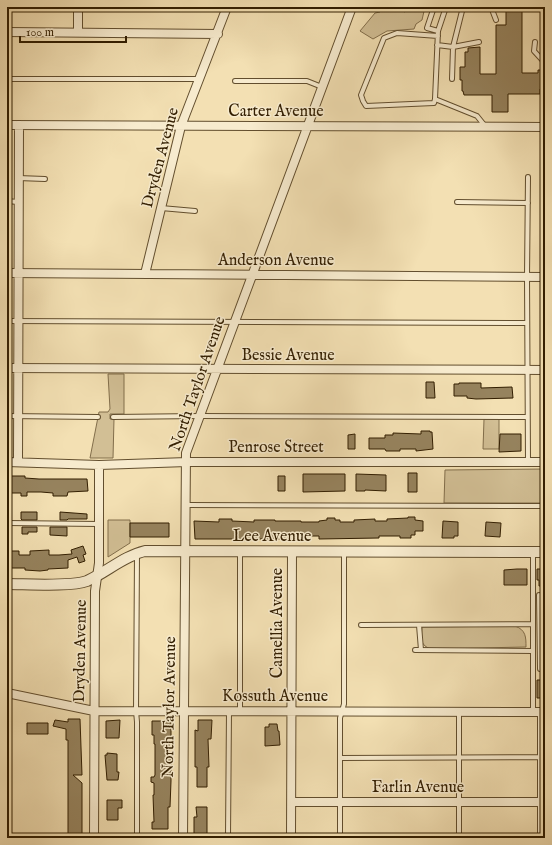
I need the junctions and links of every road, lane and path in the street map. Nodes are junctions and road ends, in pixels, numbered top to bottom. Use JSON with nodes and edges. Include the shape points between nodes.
{"nodes":[{"id":1,"x":78,"y":7,"type":"edge"},
{"id":2,"x":227,"y":7,"type":"edge"},
{"id":3,"x":352,"y":7,"type":"edge"},
{"id":4,"x":434,"y":7,"type":"edge"},
{"id":5,"x":446,"y":7,"type":"edge"},
{"id":6,"x":463,"y":7,"type":"edge"},
{"id":7,"x":491,"y":7,"type":"edge"},
{"id":8,"x":496,"y":20,"type":"dead end"},
{"id":9,"x":438,"y":30,"type":"junction"},
{"id":10,"x":7,"y":32,"type":"edge"},
{"id":11,"x":78,"y":32,"type":"junction"},
{"id":12,"x":218,"y":34,"type":"junction"},
{"id":13,"x":438,"y":36,"type":"junction"},
{"id":14,"x":479,"y":42,"type":"dead end"},
{"id":15,"x":535,"y":42,"type":"dead end"},
{"id":16,"x":437,"y":45,"type":"junction"},
{"id":17,"x":453,"y":47,"type":"junction"},
{"id":18,"x":545,"y":63,"type":"edge"},
{"id":19,"x":7,"y":79,"type":"edge"},
{"id":20,"x":200,"y":79,"type":"junction"},
{"id":21,"x":452,"y":79,"type":"dead end"},
{"id":22,"x":235,"y":81,"type":"dead end"},
{"id":23,"x":322,"y":88,"type":"junction"},
{"id":24,"x":435,"y":99,"type":"junction"},
{"id":25,"x":7,"y":125,"type":"edge"},
{"id":26,"x":19,"y":125,"type":"junction"},
{"id":27,"x":181,"y":126,"type":"junction"},
{"id":28,"x":307,"y":126,"type":"junction"},
{"id":29,"x":485,"y":126,"type":"junction"},
{"id":30,"x":545,"y":127,"type":"edge"},
{"id":31,"x":528,"y":177,"type":"dead end"},
{"id":32,"x":18,"y":178,"type":"junction"},
{"id":33,"x":45,"y":179,"type":"dead end"},
{"id":34,"x":7,"y":201,"type":"edge"},
{"id":35,"x":18,"y":202,"type":"junction"},
{"id":36,"x":457,"y":202,"type":"dead end"},
{"id":37,"x":528,"y":203,"type":"junction"},
{"id":38,"x":161,"y":208,"type":"junction"},
{"id":39,"x":195,"y":211,"type":"dead end"},
{"id":40,"x":7,"y":274,"type":"edge"},
{"id":41,"x":18,"y":274,"type":"junction"},
{"id":42,"x":145,"y":274,"type":"junction"},
{"id":43,"x":252,"y":275,"type":"junction"},
{"id":44,"x":545,"y":276,"type":"edge"},
{"id":45,"x":527,"y":277,"type":"junction"},
{"id":46,"x":7,"y":321,"type":"edge"},
{"id":47,"x":18,"y":322,"type":"junction"},
{"id":48,"x":235,"y":322,"type":"junction"},
{"id":49,"x":527,"y":323,"type":"junction"},
{"id":50,"x":7,"y":368,"type":"edge"},
{"id":51,"x":18,"y":368,"type":"junction"},
{"id":52,"x":217,"y":370,"type":"junction"},
{"id":53,"x":527,"y":370,"type":"junction"},
{"id":54,"x":545,"y":370,"type":"edge"},
{"id":55,"x":7,"y":416,"type":"edge"},
{"id":56,"x":18,"y":416,"type":"junction"},
{"id":57,"x":200,"y":416,"type":"junction"},
{"id":58,"x":98,"y":417,"type":"dead end"},
{"id":59,"x":528,"y":417,"type":"junction"},
{"id":60,"x":113,"y":418,"type":"dead end"},
{"id":61,"x":7,"y":462,"type":"edge"},
{"id":62,"x":18,"y":462,"type":"junction"},
{"id":63,"x":528,"y":462,"type":"junction"},
{"id":64,"x":545,"y":462,"type":"edge"},
{"id":65,"x":186,"y":463,"type":"junction"},
{"id":66,"x":99,"y":465,"type":"junction"},
{"id":67,"x":186,"y":505,"type":"junction"},
{"id":68,"x":545,"y":506,"type":"edge"},
{"id":69,"x":7,"y":523,"type":"edge"},
{"id":70,"x":99,"y":524,"type":"junction"},
{"id":71,"x":186,"y":552,"type":"junction"},
{"id":72,"x":240,"y":552,"type":"junction"},
{"id":73,"x":292,"y":552,"type":"junction"},
{"id":74,"x":344,"y":552,"type":"junction"},
{"id":75,"x":533,"y":552,"type":"junction"},
{"id":76,"x":545,"y":552,"type":"edge"},
{"id":77,"x":137,"y":553,"type":"junction"},
{"id":78,"x":97,"y":576,"type":"junction"},
{"id":79,"x":7,"y":584,"type":"edge"},
{"id":80,"x":539,"y":595,"type":"dead end"},
{"id":81,"x":533,"y":624,"type":"junction"},
{"id":82,"x":361,"y":625,"type":"dead end"},
{"id":83,"x":419,"y":625,"type":"junction"},
{"id":84,"x":540,"y":632,"type":"junction"},
{"id":85,"x":545,"y":632,"type":"edge"},
{"id":86,"x":415,"y":650,"type":"dead end"},
{"id":87,"x":421,"y":650,"type":"junction"},
{"id":88,"x":533,"y":651,"type":"junction"},
{"id":89,"x":540,"y":669,"type":"dead end"},
{"id":90,"x":7,"y":693,"type":"edge"},
{"id":91,"x":184,"y":710,"type":"junction"},
{"id":92,"x":94,"y":711,"type":"junction"},
{"id":93,"x":136,"y":711,"type":"junction"},
{"id":94,"x":230,"y":711,"type":"junction"},
{"id":95,"x":240,"y":711,"type":"junction"},
{"id":96,"x":292,"y":711,"type":"junction"},
{"id":97,"x":342,"y":712,"type":"junction"},
{"id":98,"x":459,"y":712,"type":"junction"},
{"id":99,"x":539,"y":712,"type":"edge"},
{"id":100,"x":459,"y":757,"type":"junction"},
{"id":101,"x":540,"y":757,"type":"junction"},
{"id":102,"x":340,"y":758,"type":"junction"},
{"id":103,"x":292,"y":802,"type":"junction"},
{"id":104,"x":340,"y":802,"type":"junction"},
{"id":105,"x":459,"y":802,"type":"junction"},
{"id":106,"x":543,"y":802,"type":"edge"},
{"id":107,"x":94,"y":838,"type":"edge"},
{"id":108,"x":137,"y":838,"type":"edge"},
{"id":109,"x":183,"y":838,"type":"edge"},
{"id":110,"x":228,"y":838,"type":"edge"},
{"id":111,"x":292,"y":838,"type":"edge"},
{"id":112,"x":340,"y":838,"type":"edge"},
{"id":113,"x":459,"y":838,"type":"edge"},
{"id":114,"x":540,"y":838,"type":"edge"}],
"edges":[{"from":1,"to":11,"type":"street"},
{"from":2,"to":12,"type":"street","name":"Dryden Avenue"},
{"from":3,"to":23,"type":"street","name":"North Taylor Avenue"},
{"from":4,"to":9,"type":"lane","via":[[427,28]]},
{"from":5,"to":9,"type":"lane"},
{"from":6,"to":17,"type":"lane"},
{"from":7,"to":8,"type":"lane"},
{"from":9,"to":13,"type":"lane"},
{"from":10,"to":11,"type":"street"},
{"from":11,"to":12,"type":"street"},
{"from":12,"to":20,"type":"street","name":"Dryden Avenue"},
{"from":13,"to":16,"type":"lane"},
{"from":13,"to":24,"type":"lane","via":[[397,33],[384,38],[361,95],[366,106],[434,103]]},
{"from":14,"to":17,"type":"lane"},
{"from":15,"to":18,"type":"lane","via":[[534,51]]},
{"from":16,"to":17,"type":"lane"},
{"from":16,"to":24,"type":"lane"},
{"from":17,"to":21,"type":"lane"},
{"from":19,"to":20,"type":"lane"},
{"from":20,"to":27,"type":"street","name":"Dryden Avenue"},
{"from":22,"to":23,"type":"lane","via":[[307,81]]},
{"from":23,"to":28,"type":"street","name":"North Taylor Avenue"},
{"from":24,"to":29,"type":"lane","via":[[477,116]]},
{"from":25,"to":26,"type":"street","name":"Carter Avenue"},
{"from":26,"to":27,"type":"street","name":"Carter Avenue"},
{"from":26,"to":32,"type":"street"},
{"from":27,"to":28,"type":"street","name":"Carter Avenue"},
{"from":27,"to":38,"type":"street","name":"Dryden Avenue"},
{"from":28,"to":29,"type":"street","name":"Carter Avenue"},
{"from":28,"to":43,"type":"street","name":"North Taylor Avenue"},
{"from":29,"to":30,"type":"street","name":"Carter Avenue"},
{"from":31,"to":37,"type":"lane"},
{"from":32,"to":33,"type":"lane"},
{"from":32,"to":35,"type":"street"},
{"from":34,"to":35,"type":"lane"},
{"from":35,"to":41,"type":"street"},
{"from":36,"to":37,"type":"lane"},
{"from":37,"to":45,"type":"lane"},
{"from":38,"to":39,"type":"lane"},
{"from":38,"to":42,"type":"street","name":"Dryden Avenue"},
{"from":40,"to":41,"type":"street","name":"Anderson Avenue"},
{"from":41,"to":42,"type":"street","name":"Anderson Avenue"},
{"from":41,"to":47,"type":"street"},
{"from":42,"to":43,"type":"street","name":"Anderson Avenue"},
{"from":43,"to":45,"type":"street","name":"Anderson Avenue"},
{"from":43,"to":48,"type":"street","name":"North Taylor Avenue"},
{"from":44,"to":45,"type":"street","name":"Anderson Avenue"},
{"from":45,"to":49,"type":"lane"},
{"from":46,"to":47,"type":"lane"},
{"from":47,"to":48,"type":"lane"},
{"from":47,"to":51,"type":"street"},
{"from":48,"to":49,"type":"lane"},
{"from":48,"to":52,"type":"street","name":"North Taylor Avenue"},
{"from":49,"to":53,"type":"lane"},
{"from":50,"to":51,"type":"street","name":"Bessie Avenue"},
{"from":51,"to":52,"type":"street","name":"Bessie Avenue"},
{"from":51,"to":56,"type":"street"},
{"from":52,"to":53,"type":"street","name":"Bessie Avenue"},
{"from":52,"to":57,"type":"street","name":"North Taylor Avenue"},
{"from":53,"to":54,"type":"street","name":"Bessie Avenue"},
{"from":53,"to":59,"type":"lane"},
{"from":55,"to":56,"type":"lane"},
{"from":56,"to":58,"type":"lane"},
{"from":56,"to":62,"type":"street"},
{"from":57,"to":59,"type":"lane"},
{"from":57,"to":60,"type":"lane"},
{"from":57,"to":65,"type":"street","name":"North Taylor Avenue","via":[[186,453]]},
{"from":59,"to":63,"type":"lane"},
{"from":61,"to":62,"type":"street","name":"Penrose Street"},
{"from":62,"to":66,"type":"street","name":"Penrose Street"},
{"from":63,"to":64,"type":"street","name":"Penrose Street"},
{"from":63,"to":65,"type":"street","name":"Penrose Street"},
{"from":65,"to":66,"type":"street","name":"Penrose Street"},
{"from":65,"to":67,"type":"street","name":"North Taylor Avenue"},
{"from":66,"to":70,"type":"street","name":"Dryden Avenue"},
{"from":67,"to":68,"type":"lane"},
{"from":67,"to":71,"type":"street","name":"North Taylor Avenue"},
{"from":69,"to":70,"type":"lane"},
{"from":70,"to":78,"type":"street","name":"Dryden Avenue"},
{"from":71,"to":72,"type":"street","name":"Lee Avenue"},
{"from":71,"to":77,"type":"street","name":"Lee Avenue"},
{"from":71,"to":91,"type":"street","name":"North Taylor Avenue"},
{"from":72,"to":73,"type":"street","name":"Lee Avenue"},
{"from":72,"to":95,"type":"lane"},
{"from":73,"to":74,"type":"street","name":"Lee Avenue"},
{"from":73,"to":96,"type":"street","name":"Camellia Avenue"},
{"from":74,"to":75,"type":"street","name":"Lee Avenue"},
{"from":74,"to":97,"type":"lane"},
{"from":75,"to":76,"type":"street","name":"Lee Avenue"},
{"from":75,"to":81,"type":"lane"},
{"from":77,"to":78,"type":"street","name":"Lee Avenue"},
{"from":77,"to":93,"type":"lane"},
{"from":78,"to":79,"type":"street","name":"Lee Avenue","via":[[73,584]]},
{"from":78,"to":92,"type":"street","name":"Dryden Avenue"},
{"from":80,"to":84,"type":"lane"},
{"from":81,"to":83,"type":"lane"},
{"from":81,"to":88,"type":"lane"},
{"from":82,"to":83,"type":"lane"},
{"from":83,"to":87,"type":"lane"},
{"from":84,"to":85,"type":"lane"},
{"from":84,"to":89,"type":"lane"},
{"from":86,"to":87,"type":"lane"},
{"from":87,"to":88,"type":"lane"},
{"from":88,"to":99,"type":"lane"},
{"from":90,"to":92,"type":"street","name":"Kossuth Avenue"},
{"from":91,"to":93,"type":"street","name":"Kossuth Avenue"},
{"from":91,"to":94,"type":"street","name":"Kossuth Avenue"},
{"from":91,"to":109,"type":"street","name":"North Taylor Avenue"},
{"from":92,"to":93,"type":"street","name":"Kossuth Avenue"},
{"from":92,"to":107,"type":"street","name":"Dryden Avenue"},
{"from":93,"to":108,"type":"lane"},
{"from":94,"to":95,"type":"street","name":"Kossuth Avenue"},
{"from":94,"to":110,"type":"lane"},
{"from":95,"to":96,"type":"street","name":"Kossuth Avenue"},
{"from":96,"to":97,"type":"street","name":"Kossuth Avenue"},
{"from":96,"to":103,"type":"street","name":"Camellia Avenue"},
{"from":97,"to":98,"type":"street","name":"Kossuth Avenue"},
{"from":97,"to":102,"type":"lane"},
{"from":98,"to":99,"type":"street","name":"Kossuth Avenue"},
{"from":98,"to":100,"type":"lane"},
{"from":99,"to":101,"type":"lane"},
{"from":100,"to":101,"type":"lane"},
{"from":100,"to":102,"type":"lane"},
{"from":100,"to":105,"type":"lane"},
{"from":101,"to":106,"type":"lane"},
{"from":102,"to":104,"type":"lane"},
{"from":103,"to":104,"type":"street","name":"Farlin Avenue"},
{"from":103,"to":111,"type":"street","name":"Camellia Avenue"},
{"from":104,"to":105,"type":"street","name":"Farlin Avenue"},
{"from":104,"to":112,"type":"lane"},
{"from":105,"to":106,"type":"street","name":"Farlin Avenue"},
{"from":105,"to":113,"type":"lane"},
{"from":106,"to":114,"type":"lane"}]}
